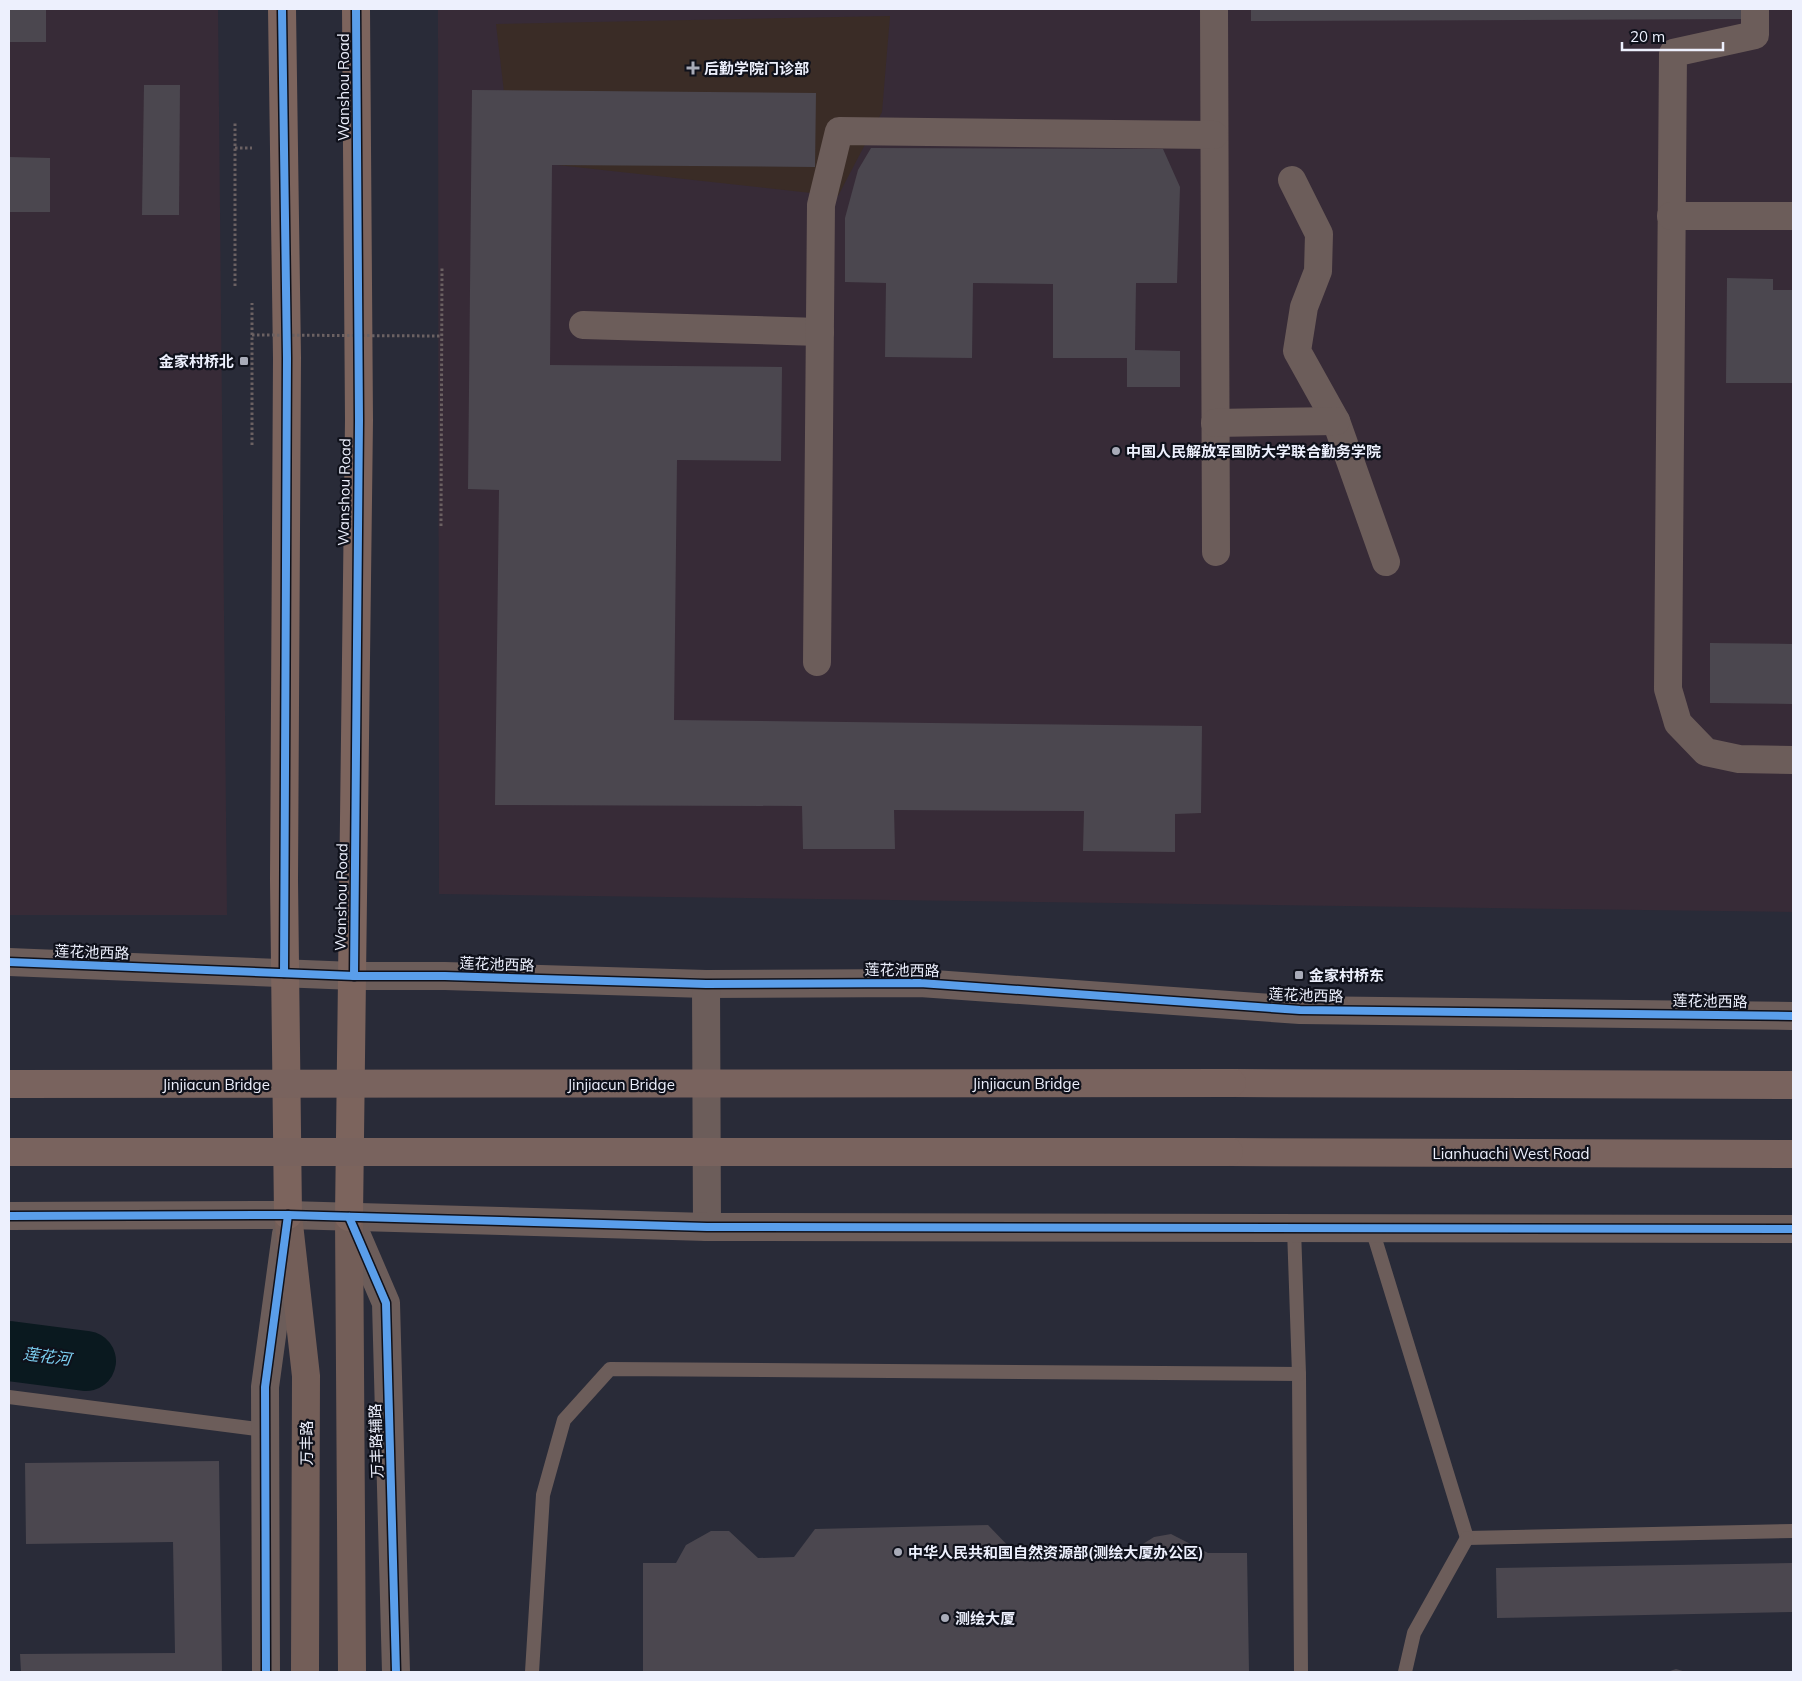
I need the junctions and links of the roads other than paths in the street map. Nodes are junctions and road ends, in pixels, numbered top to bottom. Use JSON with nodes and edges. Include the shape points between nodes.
{"nodes":[{"id":1,"x":282,"y":9,"type":"edge"},
{"id":2,"x":356,"y":9,"type":"edge"},
{"id":3,"x":1214,"y":9,"type":"edge"},
{"id":4,"x":1755,"y":9,"type":"edge"},
{"id":5,"x":1214,"y":136,"type":"junction"},
{"id":6,"x":1292,"y":180,"type":"dead end"},
{"id":7,"x":1671,"y":216,"type":"junction"},
{"id":8,"x":1793,"y":216,"type":"edge"},
{"id":9,"x":583,"y":325,"type":"dead end"},
{"id":10,"x":820,"y":332,"type":"junction"},
{"id":11,"x":1336,"y":422,"type":"junction"},
{"id":12,"x":1215,"y":423,"type":"junction"},
{"id":13,"x":1216,"y":552,"type":"dead end"},
{"id":14,"x":1386,"y":562,"type":"dead end"},
{"id":15,"x":817,"y":662,"type":"dead end"},
{"id":16,"x":1793,"y":760,"type":"edge"},
{"id":17,"x":9,"y":962,"type":"edge"},
{"id":18,"x":284,"y":973,"type":"junction"},
{"id":19,"x":354,"y":976,"type":"junction"},
{"id":20,"x":706,"y":984,"type":"junction"},
{"id":21,"x":1793,"y":1016,"type":"edge"},
{"id":22,"x":9,"y":1084,"type":"edge"},
{"id":23,"x":1793,"y":1085,"type":"edge"},
{"id":24,"x":9,"y":1152,"type":"edge"},
{"id":25,"x":1793,"y":1154,"type":"edge"},
{"id":26,"x":288,"y":1215,"type":"junction"},
{"id":27,"x":9,"y":1216,"type":"edge"},
{"id":28,"x":349,"y":1217,"type":"junction"},
{"id":29,"x":707,"y":1226,"type":"junction"},
{"id":30,"x":1294,"y":1229,"type":"junction"},
{"id":31,"x":1372,"y":1229,"type":"junction"},
{"id":32,"x":1793,"y":1229,"type":"edge"},
{"id":33,"x":1299,"y":1374,"type":"junction"},
{"id":34,"x":9,"y":1397,"type":"edge"},
{"id":35,"x":265,"y":1430,"type":"junction"},
{"id":36,"x":1793,"y":1532,"type":"edge"},
{"id":37,"x":1467,"y":1538,"type":"junction"},
{"id":38,"x":266,"y":1672,"type":"edge"},
{"id":39,"x":304,"y":1672,"type":"edge"},
{"id":40,"x":352,"y":1672,"type":"edge"},
{"id":41,"x":396,"y":1672,"type":"edge"},
{"id":42,"x":532,"y":1672,"type":"edge"},
{"id":43,"x":1301,"y":1672,"type":"edge"},
{"id":44,"x":1405,"y":1672,"type":"edge"}],
"edges":[{"from":1,"to":18,"type":"main road","via":[[287,358]]},
{"from":2,"to":19,"type":"main road","name":"Wanshou Road","via":[[359,420]]},
{"from":3,"to":5,"type":"street"},
{"from":4,"to":7,"type":"street","via":[[1755,36],[1673,53]]},
{"from":5,"to":10,"type":"street","via":[[839,131],[822,205]]},
{"from":5,"to":12,"type":"street"},
{"from":6,"to":11,"type":"street","via":[[1319,234],[1318,271],[1304,307],[1297,350]]},
{"from":7,"to":8,"type":"street"},
{"from":7,"to":16,"type":"street","via":[[1668,688],[1678,723],[1706,752],[1739,760]]},
{"from":9,"to":10,"type":"street"},
{"from":10,"to":15,"type":"street"},
{"from":11,"to":12,"type":"street"},
{"from":11,"to":14,"type":"street"},
{"from":12,"to":13,"type":"street"},
{"from":17,"to":18,"type":"street","name":"莲花池西路"},
{"from":18,"to":19,"type":"street","name":"莲花池西路"},
{"from":18,"to":26,"type":"main road"},
{"from":19,"to":20,"type":"street","name":"莲花池西路"},
{"from":19,"to":28,"type":"main road","name":"Wanshou Road"},
{"from":20,"to":21,"type":"street","name":"莲花池西路","via":[[920,983],[1300,1010]]},
{"from":20,"to":29,"type":"street"},
{"from":22,"to":23,"type":"highway","name":"Jinjiacun Bridge","bridge":true},
{"from":24,"to":25,"type":"highway","name":"Lianhuachi West Road","bridge":true},
{"from":26,"to":27,"type":"street"},
{"from":26,"to":28,"type":"street"},
{"from":26,"to":35,"type":"street","via":[[265,1387]]},
{"from":26,"to":39,"type":"main road","name":"万丰路","via":[[306,1376]]},
{"from":28,"to":29,"type":"street"},
{"from":28,"to":40,"type":"main road"},
{"from":28,"to":41,"type":"street","name":"万丰路辅路","via":[[386,1303]]},
{"from":29,"to":30,"type":"street"},
{"from":30,"to":31,"type":"street"},
{"from":30,"to":33,"type":"lane"},
{"from":31,"to":32,"type":"street"},
{"from":31,"to":37,"type":"lane"},
{"from":33,"to":42,"type":"lane","via":[[610,1369],[564,1420],[543,1495]]},
{"from":33,"to":43,"type":"lane"},
{"from":34,"to":35,"type":"lane"},
{"from":35,"to":38,"type":"street"},
{"from":36,"to":37,"type":"lane"},
{"from":37,"to":44,"type":"lane","via":[[1414,1633]]}]}
